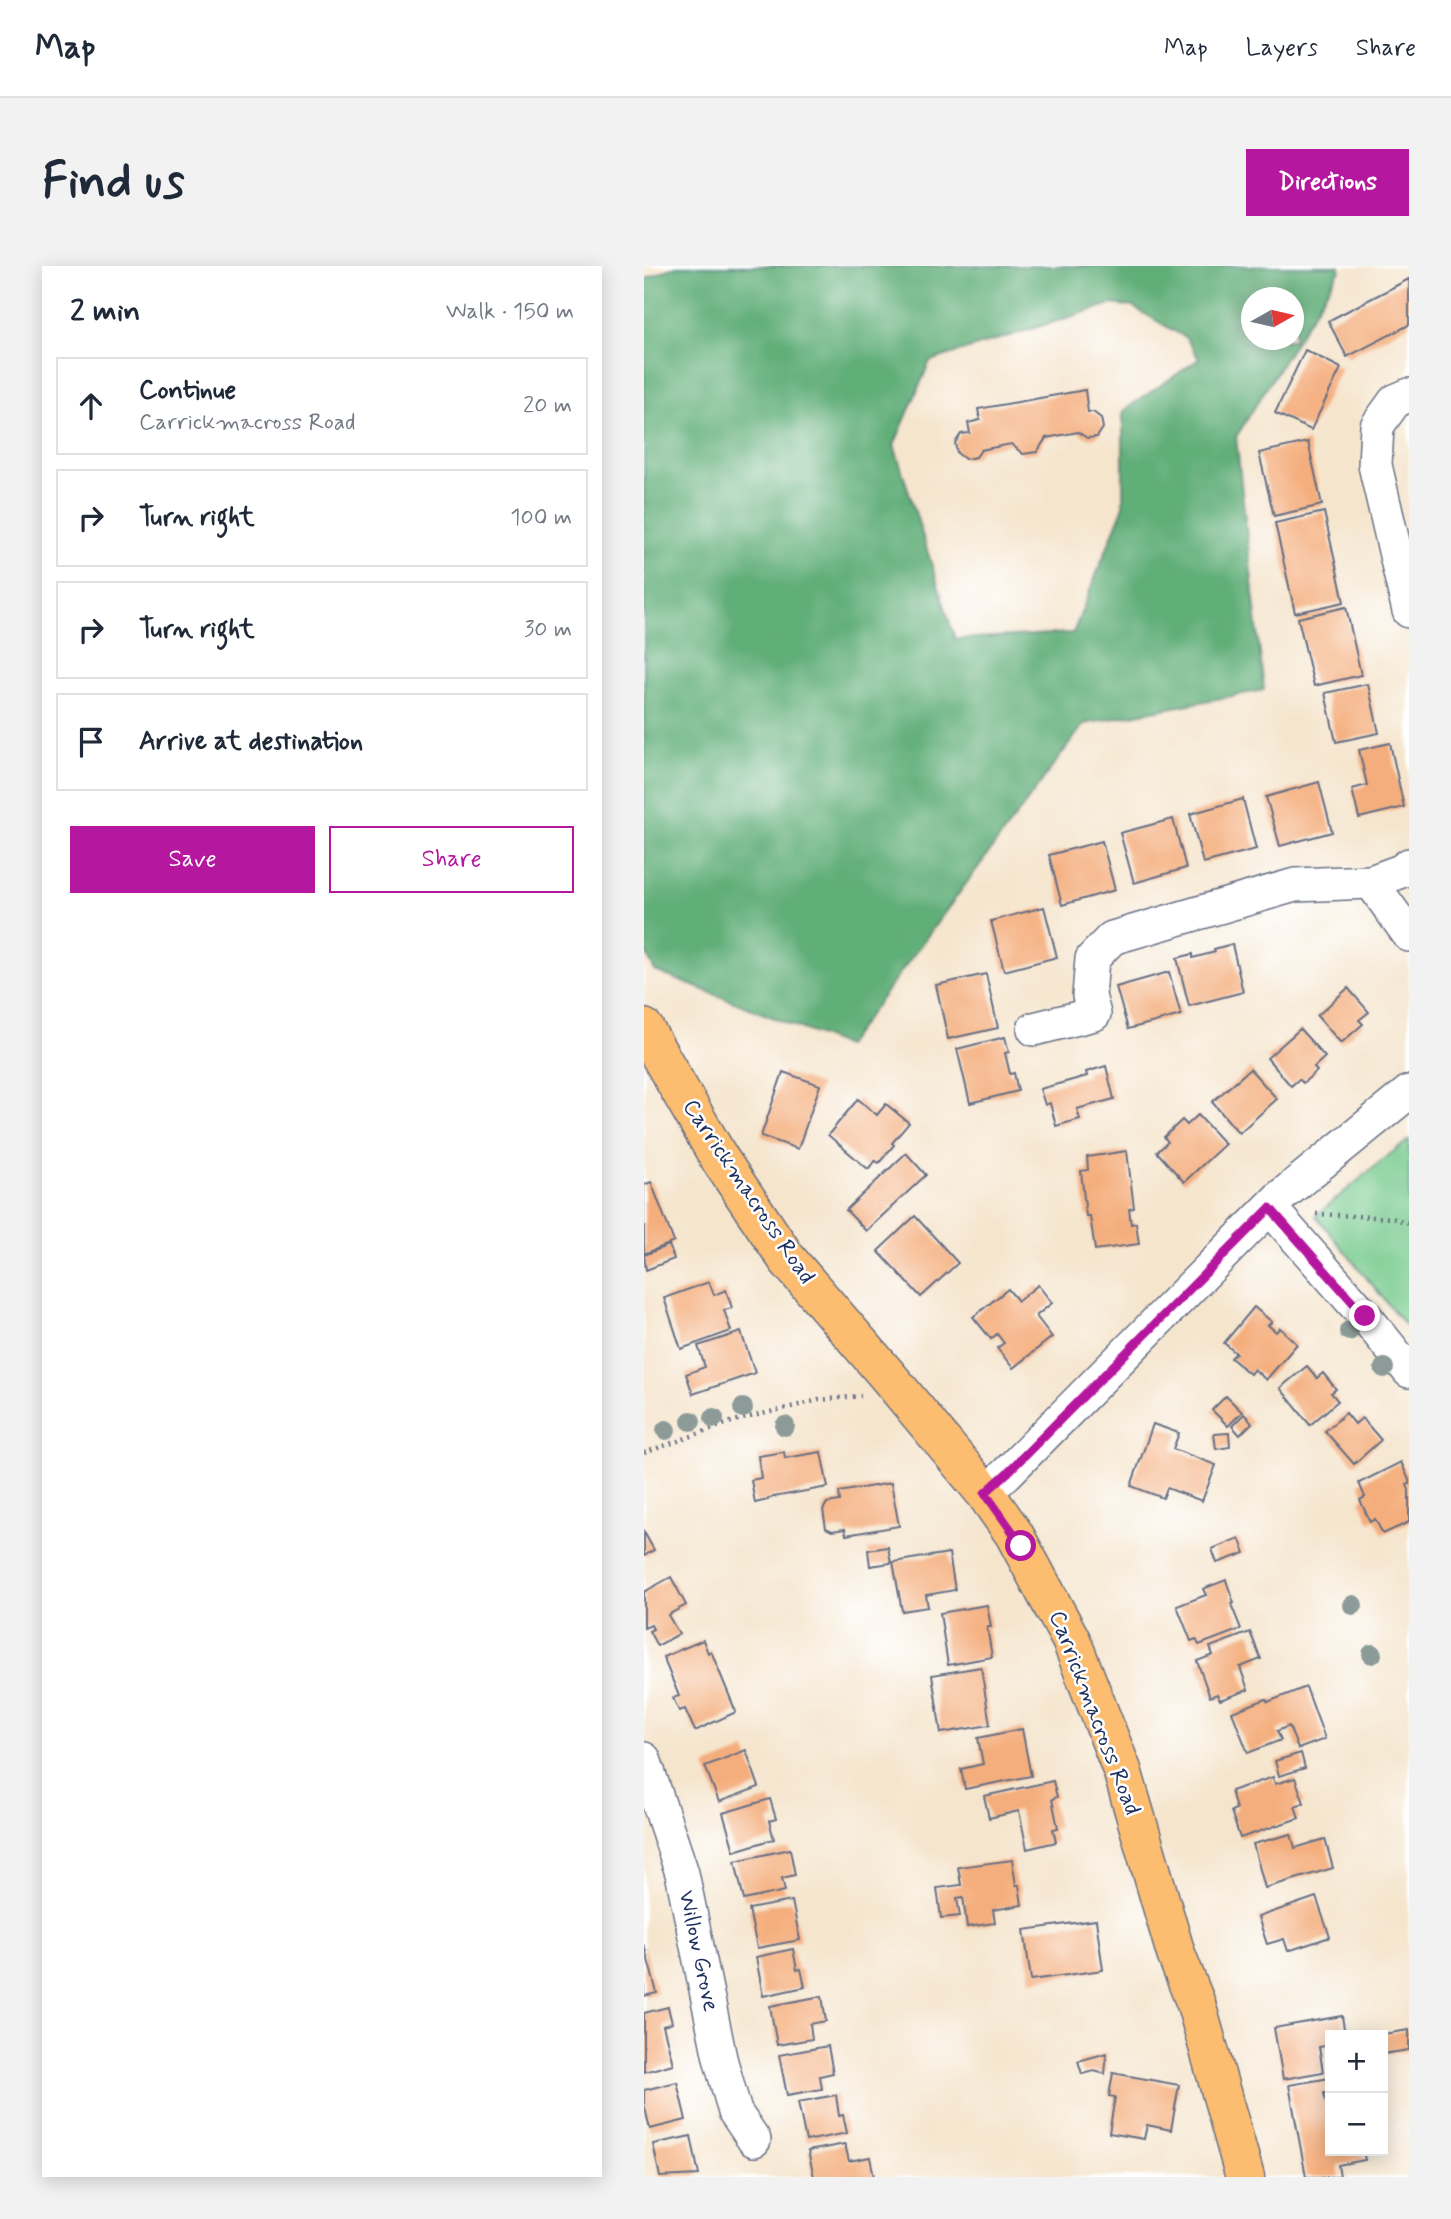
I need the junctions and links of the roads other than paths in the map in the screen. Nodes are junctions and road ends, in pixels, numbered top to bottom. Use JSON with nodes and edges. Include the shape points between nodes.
{"nodes":[{"id":1,"x":1409,"y":395,"type":"edge"},
{"id":2,"x":1409,"y":611,"type":"edge"},
{"id":3,"x":1409,"y":865,"type":"edge"},
{"id":4,"x":1371,"y":882,"type":"junction"},
{"id":5,"x":1409,"y":935,"type":"edge"},
{"id":6,"x":644,"y":1028,"type":"edge"},
{"id":7,"x":1034,"y":1030,"type":"dead end"},
{"id":8,"x":1409,"y":1092,"type":"edge"},
{"id":9,"x":1278,"y":1217,"type":"junction"},
{"id":10,"x":1409,"y":1371,"type":"edge"},
{"id":11,"x":985,"y":1493,"type":"junction"},
{"id":12,"x":644,"y":1759,"type":"edge"},
{"id":13,"x":754,"y":2140,"type":"dead end"},
{"id":14,"x":1245,"y":2177,"type":"edge"}],
"edges":[{"from":1,"to":2,"type":"street","via":[[1395,401],[1377,426],[1375,466]]},
{"from":3,"to":4,"type":"street"},
{"from":4,"to":5,"type":"street"},
{"from":4,"to":7,"type":"street","via":[[1295,885],[1112,938],[1092,959],[1088,996],[1094,1014]]},
{"from":6,"to":11,"type":"main road","name":"Carrickmacross Road","via":[[719,1158],[788,1259]]},
{"from":8,"to":9,"type":"street","via":[[1312,1169]]},
{"from":9,"to":10,"type":"street"},
{"from":9,"to":11,"type":"street"},
{"from":11,"to":14,"type":"main road","name":"Carrickmacross Road","via":[[1014,1534],[1071,1640],[1122,1770]]},
{"from":12,"to":13,"type":"street","name":"Willow Grove","via":[[681,1873],[735,2112]]}]}
